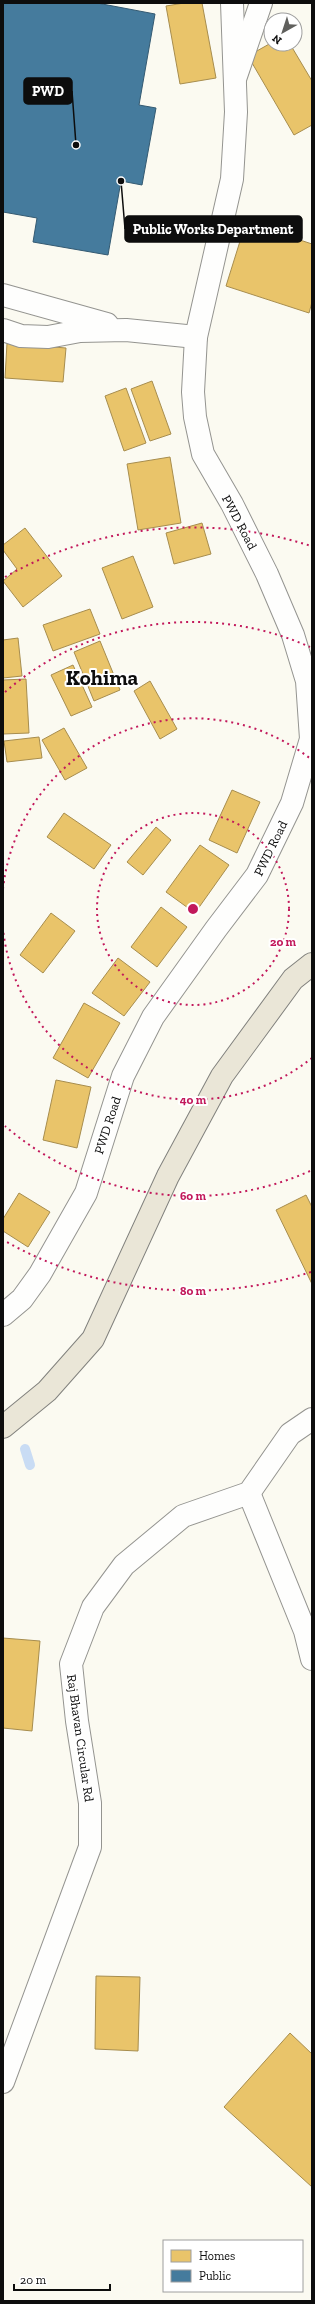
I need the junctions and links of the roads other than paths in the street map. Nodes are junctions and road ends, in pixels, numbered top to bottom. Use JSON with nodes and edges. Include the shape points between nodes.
{"nodes":[{"id":1,"x":232,"y":3,"type":"edge"},
{"id":2,"x":261,"y":3,"type":"edge"},
{"id":3,"x":235,"y":80,"type":"junction"},
{"id":4,"x":3,"y":295,"type":"edge"},
{"id":5,"x":3,"y":330,"type":"edge"},
{"id":6,"x":126,"y":330,"type":"junction"},
{"id":7,"x":196,"y":336,"type":"junction"},
{"id":8,"x":312,"y":964,"type":"edge"},
{"id":9,"x":3,"y":1315,"type":"edge"},
{"id":10,"x":312,"y":1419,"type":"edge"},
{"id":11,"x":3,"y":1427,"type":"edge"},
{"id":12,"x":249,"y":1493,"type":"junction"},
{"id":13,"x":312,"y":1659,"type":"edge"},
{"id":14,"x":3,"y":2082,"type":"edge"}],
"edges":[{"from":1,"to":3,"type":"street","name":"PWD Road"},
{"from":2,"to":3,"type":"street"},
{"from":3,"to":7,"type":"street","name":"PWD Road","via":[[232,179]]},
{"from":4,"to":6,"type":"street","via":[[67,311]]},
{"from":5,"to":6,"type":"street","via":[[21,336],[48,337],[80,331]]},
{"from":6,"to":7,"type":"street"},
{"from":7,"to":9,"type":"street","name":"PWD Road","via":[[193,392],[195,417],[203,454],[232,504],[267,574],[293,635],[307,681],[311,739],[292,802],[257,876],[153,1017],[123,1076],[86,1193],[40,1274],[22,1299]]},
{"from":8,"to":11,"type":"highway","via":[[293,979],[222,1076],[168,1176],[93,1339],[46,1391]]},
{"from":10,"to":12,"type":"street","via":[[290,1434]]},
{"from":12,"to":13,"type":"street","via":[[305,1631]]},
{"from":12,"to":14,"type":"street","name":"Raj Bhavan Circular Rd","via":[[183,1516],[124,1565],[93,1607],[71,1664],[90,1803],[90,1846]]}]}
